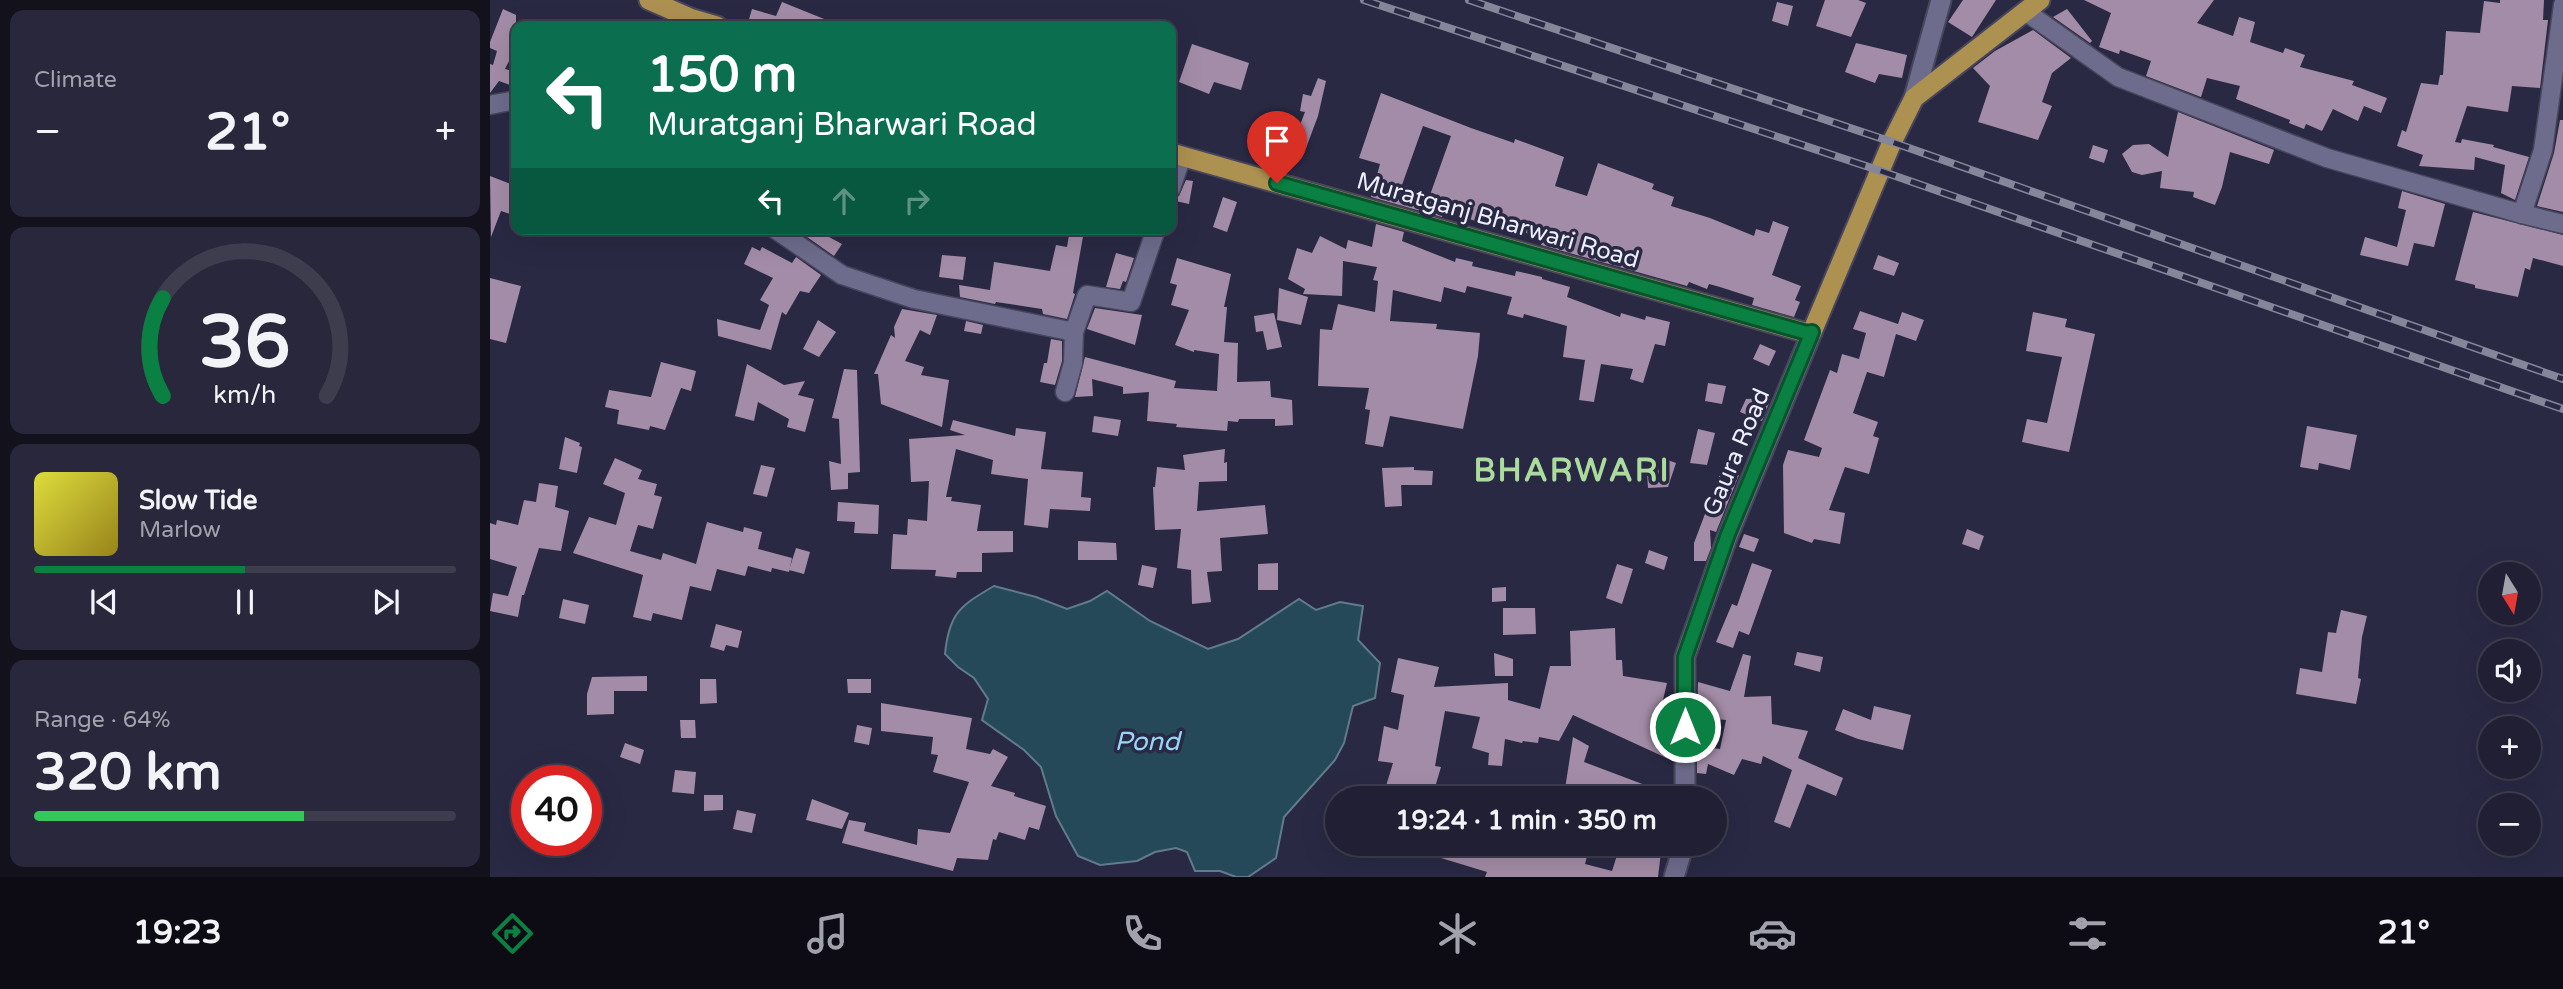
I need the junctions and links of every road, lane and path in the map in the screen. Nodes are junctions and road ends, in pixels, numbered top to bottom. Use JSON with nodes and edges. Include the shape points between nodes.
{"nodes":[{"id":1,"x":649,"y":0,"type":"edge"},
{"id":2,"x":1941,"y":0,"type":"edge"},
{"id":3,"x":2563,"y":5,"type":"edge"},
{"id":4,"x":2032,"y":6,"type":"edge"},
{"id":5,"x":700,"y":21,"type":"edge"},
{"id":6,"x":1914,"y":98,"type":"junction"},
{"id":7,"x":511,"y":101,"type":"edge"},
{"id":8,"x":490,"y":105,"type":"edge"},
{"id":9,"x":1176,"y":155,"type":"edge"},
{"id":10,"x":2522,"y":214,"type":"junction"},
{"id":11,"x":2563,"y":223,"type":"edge"},
{"id":12,"x":784,"y":235,"type":"edge"},
{"id":13,"x":1154,"y":235,"type":"edge"},
{"id":14,"x":1074,"y":332,"type":"junction"},
{"id":15,"x":1812,"y":332,"type":"junction"},
{"id":16,"x":1065,"y":392,"type":"dead end"},
{"id":17,"x":1685,"y":786,"type":"edge"},
{"id":18,"x":1680,"y":856,"type":"edge"},
{"id":19,"x":1674,"y":877,"type":"edge"}],
"edges":[{"from":1,"to":5,"type":"main road"},
{"from":2,"to":6,"type":"street"},
{"from":3,"to":10,"type":"street","via":[[2543,150]]},
{"from":4,"to":6,"type":"main road"},
{"from":4,"to":10,"type":"street","via":[[2118,77],[2327,158]]},
{"from":6,"to":15,"type":"main road"},
{"from":7,"to":8,"type":"street"},
{"from":9,"to":15,"type":"main road","name":"Muratganj Bharwari Road"},
{"from":10,"to":11,"type":"street"},
{"from":12,"to":14,"type":"street","via":[[842,275],[914,299]]},
{"from":13,"to":14,"type":"street","via":[[1131,302],[1087,295]]},
{"from":14,"to":16,"type":"street","via":[[1073,363]]},
{"from":15,"to":17,"type":"street","name":"Gaura Road","via":[[1728,534],[1685,657]]},
{"from":18,"to":19,"type":"street"}]}
